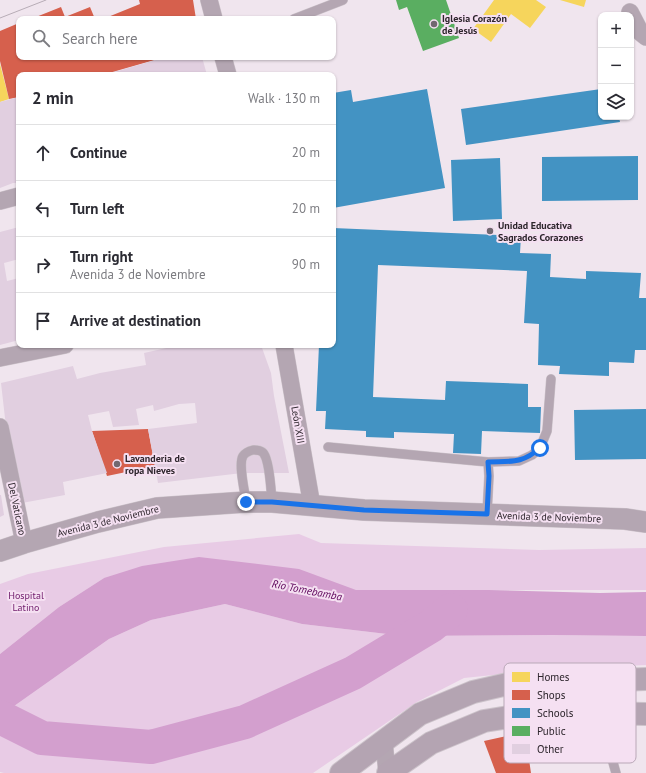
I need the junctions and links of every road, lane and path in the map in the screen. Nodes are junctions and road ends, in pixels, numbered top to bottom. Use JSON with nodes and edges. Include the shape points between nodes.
{"nodes":[{"id":1,"x":209,"y":0,"type":"edge"},
{"id":2,"x":343,"y":0,"type":"edge"},
{"id":3,"x":213,"y":16,"type":"edge"},
{"id":4,"x":302,"y":16,"type":"edge"},
{"id":5,"x":634,"y":20,"type":"edge"},
{"id":6,"x":646,"y":37,"type":"edge"},
{"id":7,"x":224,"y":60,"type":"edge"},
{"id":8,"x":227,"y":72,"type":"edge"},
{"id":9,"x":16,"y":197,"type":"edge"},
{"id":10,"x":0,"y":201,"type":"edge"},
{"id":11,"x":50,"y":348,"type":"edge"},
{"id":12,"x":285,"y":348,"type":"edge"},
{"id":13,"x":0,"y":358,"type":"edge"},
{"id":14,"x":551,"y":379,"type":"dead end"},
{"id":15,"x":0,"y":427,"type":"edge"},
{"id":16,"x":328,"y":447,"type":"dead end"},
{"id":17,"x":488,"y":462,"type":"junction"},
{"id":18,"x":246,"y":502,"type":"junction"},
{"id":19,"x":272,"y":502,"type":"junction"},
{"id":20,"x":312,"y":506,"type":"junction"},
{"id":21,"x":487,"y":514,"type":"junction"},
{"id":22,"x":646,"y":514,"type":"edge"},
{"id":23,"x":625,"y":519,"type":"junction"},
{"id":24,"x":646,"y":522,"type":"edge"},
{"id":25,"x":24,"y":543,"type":"junction"},
{"id":26,"x":0,"y":551,"type":"edge"},
{"id":27,"x":636,"y":679,"type":"edge"},
{"id":28,"x":646,"y":679,"type":"edge"},
{"id":29,"x":504,"y":685,"type":"edge"},
{"id":30,"x":636,"y":715,"type":"edge"},
{"id":31,"x":646,"y":715,"type":"edge"},
{"id":32,"x":504,"y":718,"type":"edge"},
{"id":33,"x":384,"y":741,"type":"junction"},
{"id":34,"x":613,"y":763,"type":"edge"},
{"id":35,"x":341,"y":773,"type":"edge"},
{"id":36,"x":388,"y":773,"type":"edge"},
{"id":37,"x":616,"y":773,"type":"edge"}],
"edges":[{"from":1,"to":3,"type":"street"},
{"from":2,"to":4,"type":"lane"},
{"from":5,"to":6,"type":"street"},
{"from":7,"to":8,"type":"street"},
{"from":9,"to":10,"type":"street"},
{"from":11,"to":13,"type":"street"},
{"from":12,"to":20,"type":"street","name":"León XIII"},
{"from":14,"to":17,"type":"lane","via":[[547,431],[540,448],[519,461]]},
{"from":15,"to":25,"type":"street","name":"Del Vaticano"},
{"from":16,"to":17,"type":"lane"},
{"from":17,"to":21,"type":"lane"},
{"from":18,"to":19,"type":"street","name":"Avenida 3 de Noviembre"},
{"from":18,"to":19,"type":"lane","via":[[241,463],[248,451],[256,450],[262,451],[265,455]]},
{"from":18,"to":25,"type":"street","name":"Avenida 3 de Noviembre","via":[[157,508]]},
{"from":19,"to":20,"type":"street","name":"Avenida 3 de Noviembre"},
{"from":20,"to":21,"type":"street","name":"Avenida 3 de Noviembre"},
{"from":21,"to":23,"type":"street","name":"Avenida 3 de Noviembre"},
{"from":22,"to":23,"type":"street","name":"Avenida 3 de Noviembre"},
{"from":23,"to":24,"type":"street","name":"Avenida 3 de Noviembre"},
{"from":25,"to":26,"type":"street","name":"Avenida 3 de Noviembre"},
{"from":27,"to":28,"type":"main road"},
{"from":29,"to":33,"type":"main road","via":[[473,692],[420,714]]},
{"from":30,"to":31,"type":"main road"},
{"from":32,"to":36,"type":"main road","via":[[484,721],[431,743]]},
{"from":33,"to":35,"type":"main road"},
{"from":33,"to":36,"type":"street"},
{"from":34,"to":37,"type":"lane"}]}
